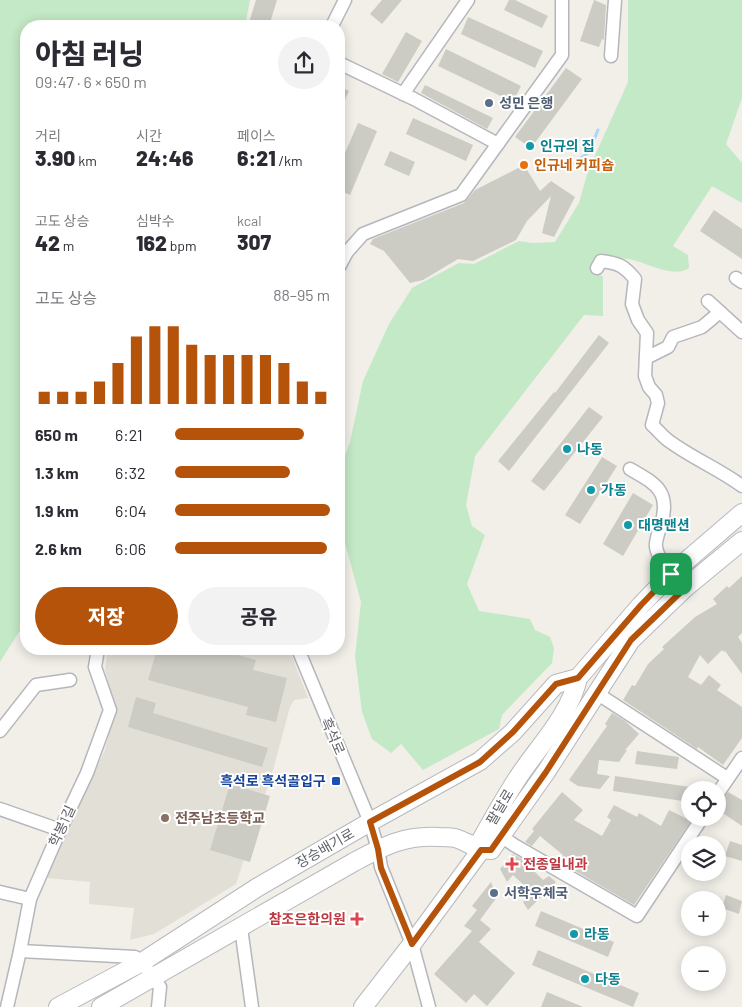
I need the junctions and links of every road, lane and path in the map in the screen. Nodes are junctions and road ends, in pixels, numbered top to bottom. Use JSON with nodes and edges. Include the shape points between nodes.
{"nodes":[{"id":1,"x":346,"y":0,"type":"edge"},
{"id":2,"x":468,"y":0,"type":"edge"},
{"id":3,"x":562,"y":0,"type":"edge"},
{"id":4,"x":615,"y":0,"type":"edge"},
{"id":5,"x":335,"y":20,"type":"edge"},
{"id":6,"x":611,"y":56,"type":"dead end"},
{"id":7,"x":345,"y":66,"type":"edge"},
{"id":8,"x":403,"y":94,"type":"junction"},
{"id":9,"x":498,"y":144,"type":"junction"},
{"id":10,"x":345,"y":256,"type":"edge"},
{"id":11,"x":597,"y":268,"type":"dead end"},
{"id":12,"x":708,"y":301,"type":"dead end"},
{"id":13,"x":720,"y":312,"type":"junction"},
{"id":14,"x":742,"y":332,"type":"edge"},
{"id":15,"x":646,"y":358,"type":"junction"},
{"id":16,"x":630,"y":469,"type":"dead end"},
{"id":17,"x":742,"y":486,"type":"edge"},
{"id":18,"x":742,"y":513,"type":"edge"},
{"id":19,"x":742,"y":541,"type":"edge"},
{"id":20,"x":671,"y":574,"type":"junction"},
{"id":21,"x":685,"y":588,"type":"junction"},
{"id":22,"x":97,"y":655,"type":"edge"},
{"id":23,"x":300,"y":655,"type":"edge"},
{"id":24,"x":578,"y":678,"type":"junction"},
{"id":25,"x":70,"y":680,"type":"dead end"},
{"id":26,"x":598,"y":694,"type":"junction"},
{"id":27,"x":0,"y":731,"type":"edge"},
{"id":28,"x":742,"y":758,"type":"edge"},
{"id":29,"x":727,"y":778,"type":"junction"},
{"id":30,"x":725,"y":781,"type":"edge"},
{"id":31,"x":0,"y":809,"type":"edge"},
{"id":32,"x":370,"y":822,"type":"junction"},
{"id":33,"x":697,"y":826,"type":"edge"},
{"id":34,"x":500,"y":829,"type":"junction"},
{"id":35,"x":60,"y":830,"type":"junction"},
{"id":36,"x":378,"y":849,"type":"junction"},
{"id":37,"x":481,"y":850,"type":"junction"},
{"id":38,"x":0,"y":892,"type":"edge"},
{"id":39,"x":30,"y":899,"type":"junction"},
{"id":40,"x":241,"y":928,"type":"junction"},
{"id":41,"x":412,"y":944,"type":"junction"},
{"id":42,"x":20,"y":951,"type":"junction"},
{"id":43,"x":142,"y":962,"type":"junction"},
{"id":44,"x":153,"y":978,"type":"junction"},
{"id":45,"x":6,"y":1007,"type":"edge"},
{"id":46,"x":58,"y":1007,"type":"edge"},
{"id":47,"x":101,"y":1007,"type":"edge"},
{"id":48,"x":158,"y":1007,"type":"edge"},
{"id":49,"x":252,"y":1007,"type":"edge"},
{"id":50,"x":362,"y":1007,"type":"edge"},
{"id":51,"x":429,"y":1007,"type":"edge"}],
"edges":[{"from":1,"to":5,"type":"street"},
{"from":2,"to":8,"type":"street"},
{"from":3,"to":9,"type":"street","via":[[562,55]]},
{"from":4,"to":6,"type":"street"},
{"from":7,"to":8,"type":"street"},
{"from":8,"to":9,"type":"street"},
{"from":9,"to":10,"type":"street","via":[[461,194],[363,234]]},
{"from":11,"to":15,"type":"street","via":[[601,261],[624,266],[635,279],[632,304],[647,334]]},
{"from":12,"to":13,"type":"street"},
{"from":13,"to":14,"type":"street"},
{"from":13,"to":15,"type":"street","via":[[702,327],[673,337],[668,347]]},
{"from":15,"to":17,"type":"street","via":[[645,376],[658,404],[652,425],[668,441]]},
{"from":16,"to":20,"type":"street","via":[[652,481],[664,498],[656,547]]},
{"from":18,"to":20,"type":"street"},
{"from":19,"to":21,"type":"street"},
{"from":20,"to":21,"type":"street"},
{"from":20,"to":24,"type":"street"},
{"from":21,"to":26,"type":"street","via":[[631,640]]},
{"from":22,"to":35,"type":"street","name":"학봉1길","via":[[95,667],[110,710],[87,773]]},
{"from":23,"to":32,"type":"street","name":"흑석로"},
{"from":24,"to":32,"type":"street","name":"장승배기로","via":[[556,684],[513,732],[480,762]]},
{"from":24,"to":34,"type":"street","name":"팔달로","via":[[554,728],[521,774]]},
{"from":25,"to":27,"type":"street","via":[[36,685]]},
{"from":26,"to":29,"type":"street"},
{"from":26,"to":34,"type":"street"},
{"from":28,"to":29,"type":"street"},
{"from":29,"to":30,"type":"street"},
{"from":31,"to":35,"type":"street"},
{"from":32,"to":36,"type":"street","name":"흑석로"},
{"from":32,"to":43,"type":"street","name":"장승배기로","via":[[250,892]]},
{"from":33,"to":34,"type":"street","via":[[637,916],[514,845]]},
{"from":34,"to":37,"type":"street","name":"팔달로","via":[[480,842]]},
{"from":35,"to":39,"type":"street","name":"학봉1길"},
{"from":36,"to":37,"type":"street","via":[[399,840],[427,836],[454,837]]},
{"from":36,"to":40,"type":"street"},
{"from":36,"to":41,"type":"street","name":"흑석로","via":[[381,868]]},
{"from":37,"to":41,"type":"street","name":"팔달로"},
{"from":38,"to":39,"type":"street"},
{"from":39,"to":42,"type":"street","name":"학봉1길"},
{"from":40,"to":44,"type":"street"},
{"from":40,"to":49,"type":"street"},
{"from":41,"to":50,"type":"street","name":"팔달로"},
{"from":41,"to":51,"type":"street","name":"흑석로"},
{"from":42,"to":43,"type":"street","via":[[135,957]]},
{"from":42,"to":45,"type":"street","name":"학봉1길"},
{"from":43,"to":44,"type":"street"},
{"from":43,"to":46,"type":"street","name":"장승배기로"},
{"from":44,"to":47,"type":"street"},
{"from":44,"to":48,"type":"street","via":[[160,987]]}]}
